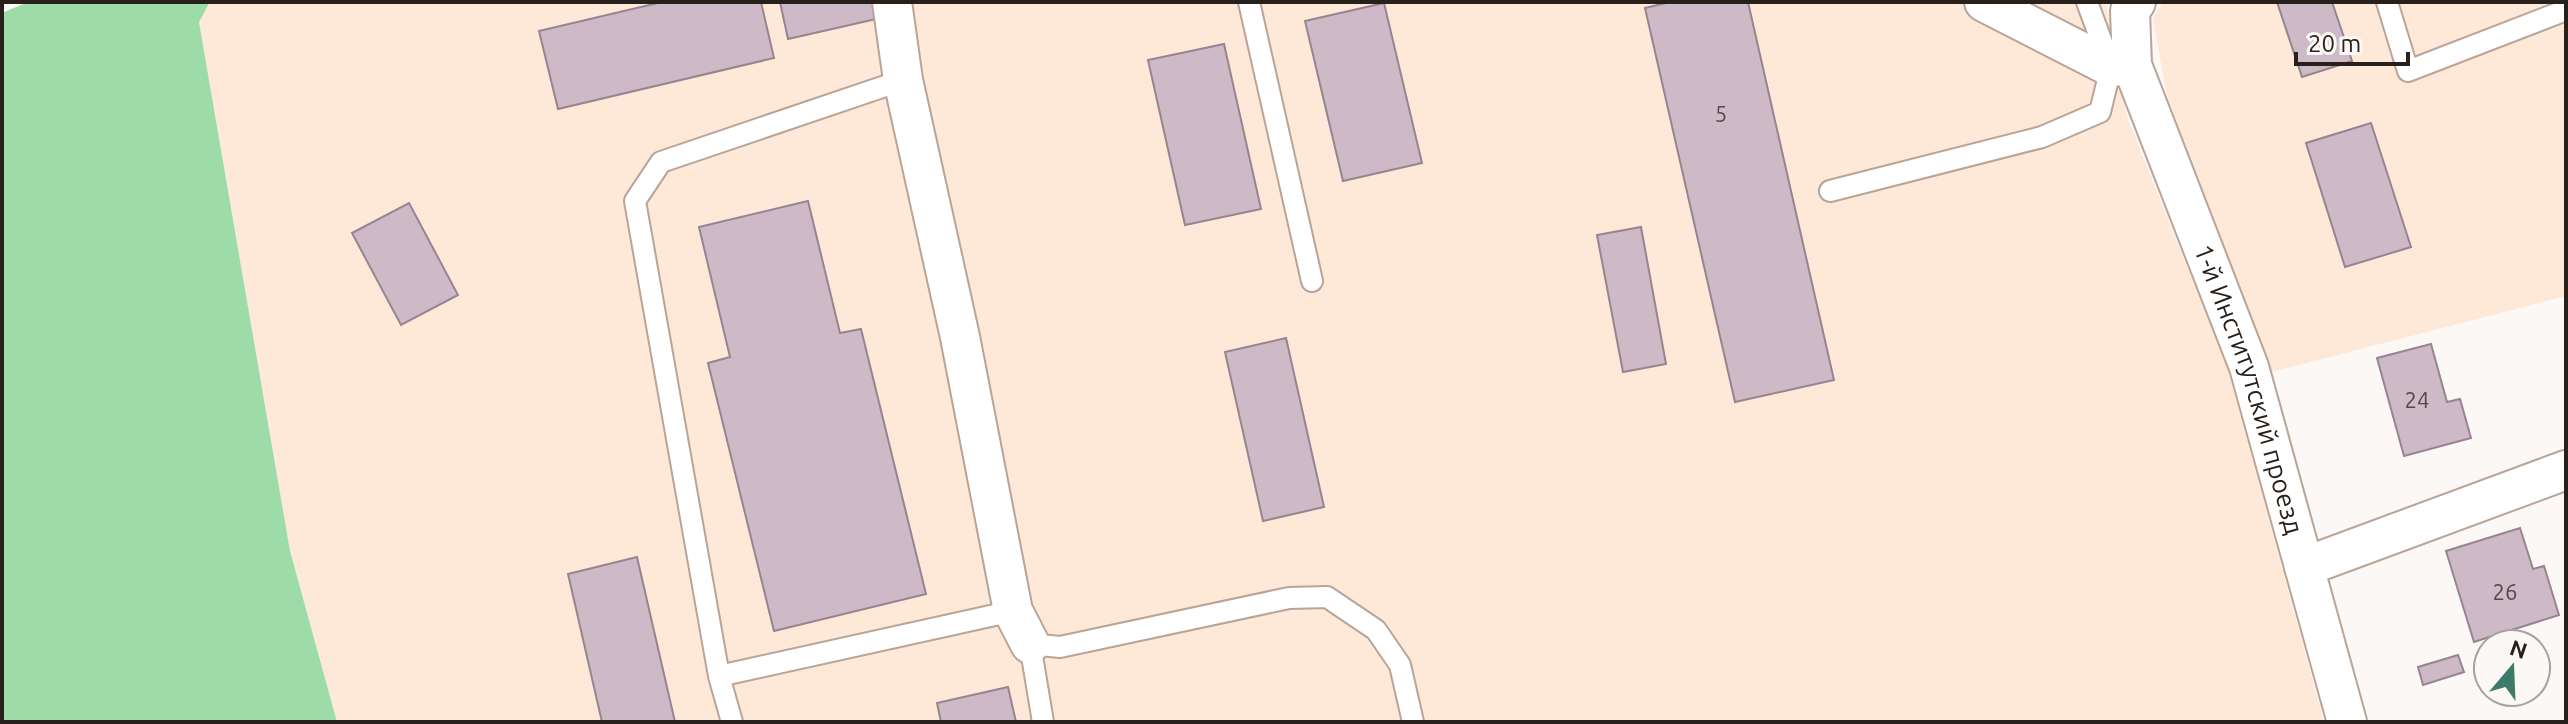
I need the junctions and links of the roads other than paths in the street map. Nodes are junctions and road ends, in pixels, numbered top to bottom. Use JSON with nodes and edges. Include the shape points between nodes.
{"nodes":[{"id":1,"x":892,"y":2,"type":"edge"},
{"id":2,"x":1249,"y":2,"type":"edge"},
{"id":3,"x":1984,"y":2,"type":"edge"},
{"id":4,"x":2087,"y":2,"type":"edge"},
{"id":5,"x":2136,"y":2,"type":"edge"},
{"id":6,"x":2387,"y":2,"type":"edge"},
{"id":7,"x":2566,"y":10,"type":"edge"},
{"id":8,"x":2122,"y":66,"type":"junction"},
{"id":9,"x":903,"y":80,"type":"junction"},
{"id":10,"x":1830,"y":191,"type":"dead end"},
{"id":11,"x":1312,"y":281,"type":"dead end"},
{"id":12,"x":2566,"y":470,"type":"edge"},
{"id":13,"x":2304,"y":567,"type":"junction"},
{"id":14,"x":1013,"y":611,"type":"junction"},
{"id":15,"x":1030,"y":644,"type":"junction"},
{"id":16,"x":719,"y":676,"type":"junction"},
{"id":17,"x":732,"y":722,"type":"edge"},
{"id":18,"x":1043,"y":722,"type":"edge"},
{"id":19,"x":1413,"y":722,"type":"edge"},
{"id":20,"x":2347,"y":722,"type":"edge"}],
"edges":[{"from":1,"to":9,"type":"street"},
{"from":2,"to":11,"type":"lane"},
{"from":3,"to":8,"type":"street"},
{"from":4,"to":8,"type":"lane"},
{"from":5,"to":8,"type":"street","name":"1-й Институтский проезд"},
{"from":6,"to":7,"type":"lane","via":[[2408,71]]},
{"from":8,"to":10,"type":"lane","via":[[2100,112],[2042,137]]},
{"from":8,"to":13,"type":"street","name":"1-й Институтский проезд","via":[[2249,367]]},
{"from":9,"to":14,"type":"street"},
{"from":9,"to":16,"type":"lane","via":[[661,162],[635,201]]},
{"from":12,"to":13,"type":"street"},
{"from":13,"to":20,"type":"street","name":"1-й Институтский проезд"},
{"from":14,"to":15,"type":"street"},
{"from":14,"to":16,"type":"lane"},
{"from":15,"to":18,"type":"lane"},
{"from":15,"to":19,"type":"lane","via":[[1060,647],[1289,598],[1327,597],[1376,630],[1400,665]]},
{"from":16,"to":17,"type":"lane"}]}
